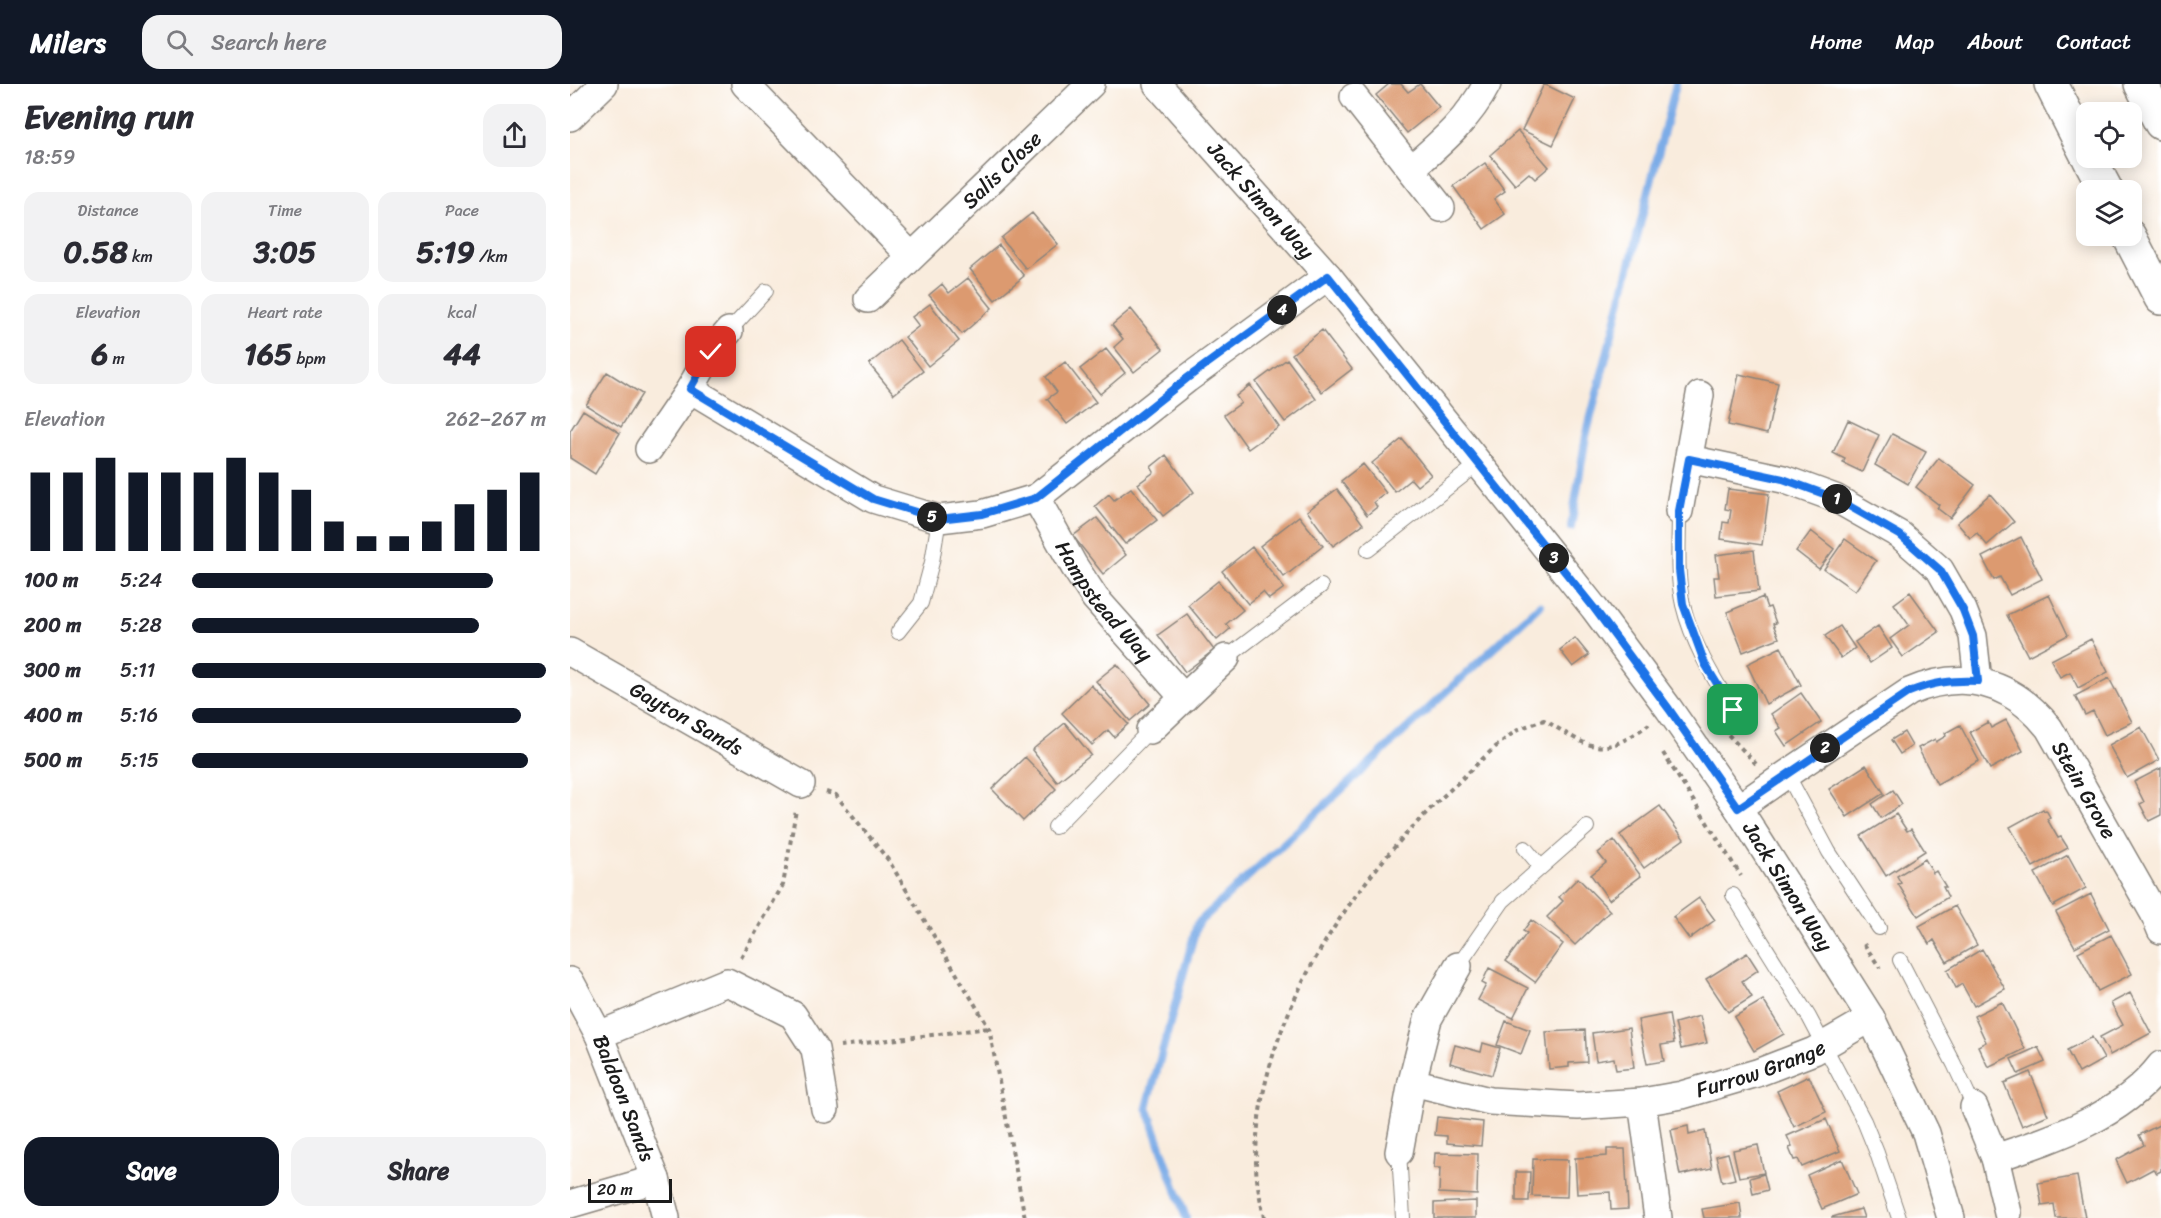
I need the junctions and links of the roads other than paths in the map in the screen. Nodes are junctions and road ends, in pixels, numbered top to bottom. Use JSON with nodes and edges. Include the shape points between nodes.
{"nodes":[{"id":1,"x":604,"y":84,"type":"edge"},
{"id":2,"x":745,"y":84,"type":"edge"},
{"id":3,"x":1091,"y":84,"type":"edge"},
{"id":4,"x":1156,"y":84,"type":"edge"},
{"id":5,"x":1487,"y":84,"type":"edge"},
{"id":6,"x":2051,"y":84,"type":"edge"},
{"id":7,"x":2141,"y":84,"type":"edge"},
{"id":8,"x":1354,"y":98,"type":"dead end"},
{"id":9,"x":570,"y":117,"type":"edge"},
{"id":10,"x":2161,"y":123,"type":"edge"},
{"id":11,"x":2076,"y":133,"type":"edge"},
{"id":12,"x":1412,"y":169,"type":"junction"},
{"id":13,"x":1441,"y":208,"type":"dead end"},
{"id":14,"x":2134,"y":246,"type":"edge"},
{"id":15,"x":911,"y":256,"type":"junction"},
{"id":16,"x":1328,"y":276,"type":"junction"},
{"id":17,"x":766,"y":291,"type":"dead end"},
{"id":18,"x":2161,"y":298,"type":"edge"},
{"id":19,"x":868,"y":299,"type":"dead end"},
{"id":20,"x":729,"y":331,"type":"joint"},
{"id":21,"x":690,"y":389,"type":"junction"},
{"id":22,"x":1700,"y":395,"type":"dead end"},
{"id":23,"x":649,"y":449,"type":"dead end"},
{"id":24,"x":1689,"y":459,"type":"junction"},
{"id":25,"x":1478,"y":464,"type":"junction"},
{"id":26,"x":1036,"y":498,"type":"junction"},
{"id":27,"x":1679,"y":511,"type":"joint"},
{"id":28,"x":939,"y":519,"type":"junction"},
{"id":29,"x":1368,"y":550,"type":"dead end"},
{"id":30,"x":1321,"y":586,"type":"dead end"},
{"id":31,"x":898,"y":632,"type":"dead end"},
{"id":32,"x":570,"y":652,"type":"edge"},
{"id":33,"x":1227,"y":658,"type":"joint"},
{"id":34,"x":1978,"y":681,"type":"junction"},
{"id":35,"x":1184,"y":698,"type":"junction"},
{"id":36,"x":1733,"y":710,"type":"dead end"},
{"id":37,"x":1150,"y":730,"type":"joint"},
{"id":38,"x":1787,"y":774,"type":"junction"},
{"id":39,"x":801,"y":784,"type":"road end"},
{"id":40,"x":1738,"y":808,"type":"junction"},
{"id":41,"x":1054,"y":827,"type":"dead end"},
{"id":42,"x":1587,"y":827,"type":"dead end"},
{"id":43,"x":1525,"y":848,"type":"dead end"},
{"id":44,"x":1540,"y":866,"type":"junction"},
{"id":45,"x":1733,"y":895,"type":"dead end"},
{"id":46,"x":1879,"y":928,"type":"dead end"},
{"id":47,"x":2161,"y":930,"type":"edge"},
{"id":48,"x":1900,"y":960,"type":"dead end"},
{"id":49,"x":1458,"y":966,"type":"joint"},
{"id":50,"x":570,"y":981,"type":"edge"},
{"id":51,"x":1871,"y":1018,"type":"junction"},
{"id":52,"x":599,"y":1035,"type":"junction"},
{"id":53,"x":1823,"y":1046,"type":"junction"},
{"id":54,"x":2161,"y":1065,"type":"edge"},
{"id":55,"x":1412,"y":1082,"type":"junction"},
{"id":56,"x":1642,"y":1102,"type":"junction"},
{"id":57,"x":1974,"y":1107,"type":"joint"},
{"id":58,"x":825,"y":1109,"type":"dead end"},
{"id":59,"x":1399,"y":1152,"type":"joint"},
{"id":60,"x":1995,"y":1158,"type":"junction"},
{"id":61,"x":656,"y":1179,"type":"junction"},
{"id":62,"x":570,"y":1204,"type":"edge"},
{"id":63,"x":2009,"y":1215,"type":"edge"},
{"id":64,"x":666,"y":1218,"type":"edge"},
{"id":65,"x":1403,"y":1218,"type":"edge"},
{"id":66,"x":1658,"y":1218,"type":"edge"},
{"id":67,"x":1899,"y":1218,"type":"edge"},
{"id":68,"x":1951,"y":1218,"type":"edge"}],
"edges":[{"from":1,"to":9,"type":"street"},
{"from":2,"to":15,"type":"street"},
{"from":3,"to":15,"type":"street","name":"Salis Close"},
{"from":4,"to":16,"type":"street","name":"Jack Simon Way"},
{"from":5,"to":12,"type":"street","via":[[1453,133]]},
{"from":6,"to":11,"type":"highway"},
{"from":7,"to":10,"type":"highway"},
{"from":8,"to":12,"type":"street"},
{"from":12,"to":13,"type":"street"},
{"from":14,"to":18,"type":"highway"},
{"from":15,"to":19,"type":"street","name":"Salis Close"},
{"from":16,"to":25,"type":"street","name":"Jack Simon Way"},
{"from":16,"to":26,"type":"street","via":[[1186,379]]},
{"from":17,"to":20,"type":"lane"},
{"from":20,"to":21,"type":"street","via":[[711,352]]},
{"from":21,"to":23,"type":"street"},
{"from":21,"to":28,"type":"street","via":[[873,499]]},
{"from":22,"to":24,"type":"street"},
{"from":24,"to":27,"type":"street"},
{"from":24,"to":34,"type":"street","via":[[1783,479],[1835,498],[1900,535],[1940,570],[1963,610],[1973,636]]},
{"from":25,"to":29,"type":"lane"},
{"from":25,"to":40,"type":"street","name":"Jack Simon Way","via":[[1594,608]]},
{"from":26,"to":28,"type":"street","via":[[982,514]]},
{"from":26,"to":35,"type":"street","name":"Hampstead Way","via":[[1095,598]]},
{"from":27,"to":36,"type":"lane","via":[[1683,604],[1705,664]]},
{"from":28,"to":31,"type":"lane","via":[[921,603]]},
{"from":30,"to":33,"type":"lane"},
{"from":32,"to":39,"type":"street","name":"Gayton Sands"},
{"from":33,"to":35,"type":"street"},
{"from":34,"to":38,"type":"street","name":"Stein Grove","via":[[1952,680],[1909,692]]},
{"from":34,"to":47,"type":"street","name":"Stein Grove","via":[[2011,692],[2049,728]]},
{"from":35,"to":37,"type":"street"},
{"from":37,"to":41,"type":"lane"},
{"from":38,"to":40,"type":"street","name":"Stein Grove"},
{"from":38,"to":46,"type":"lane","via":[[1829,852]]},
{"from":40,"to":51,"type":"street","name":"Jack Simon Way"},
{"from":42,"to":44,"type":"lane"},
{"from":43,"to":44,"type":"lane"},
{"from":44,"to":49,"type":"lane","via":[[1503,901]]},
{"from":45,"to":53,"type":"lane"},
{"from":48,"to":57,"type":"lane"},
{"from":49,"to":55,"type":"street","via":[[1428,1019]]},
{"from":50,"to":52,"type":"street","name":"Baldoon Sands"},
{"from":51,"to":53,"type":"street","name":"Furrow Grange"},
{"from":51,"to":68,"type":"street","name":"Jack Simon Way","via":[[1926,1133]]},
{"from":52,"to":58,"type":"street","via":[[727,982],[793,1015],[815,1049]]},
{"from":52,"to":61,"type":"street","name":"Baldoon Sands"},
{"from":53,"to":56,"type":"street","name":"Furrow Grange","via":[[1756,1073],[1682,1095]]},
{"from":53,"to":67,"type":"lane","via":[[1864,1121]]},
{"from":54,"to":60,"type":"street","via":[[2121,1102],[2094,1120]]},
{"from":55,"to":56,"type":"street","name":"Furrow Grange","via":[[1490,1101],[1578,1107]]},
{"from":55,"to":59,"type":"street"},
{"from":56,"to":66,"type":"street"},
{"from":57,"to":60,"type":"street"},
{"from":59,"to":65,"type":"lane"},
{"from":60,"to":63,"type":"street"},
{"from":61,"to":62,"type":"street"},
{"from":61,"to":64,"type":"street","name":"Baldoon Sands"}]}
